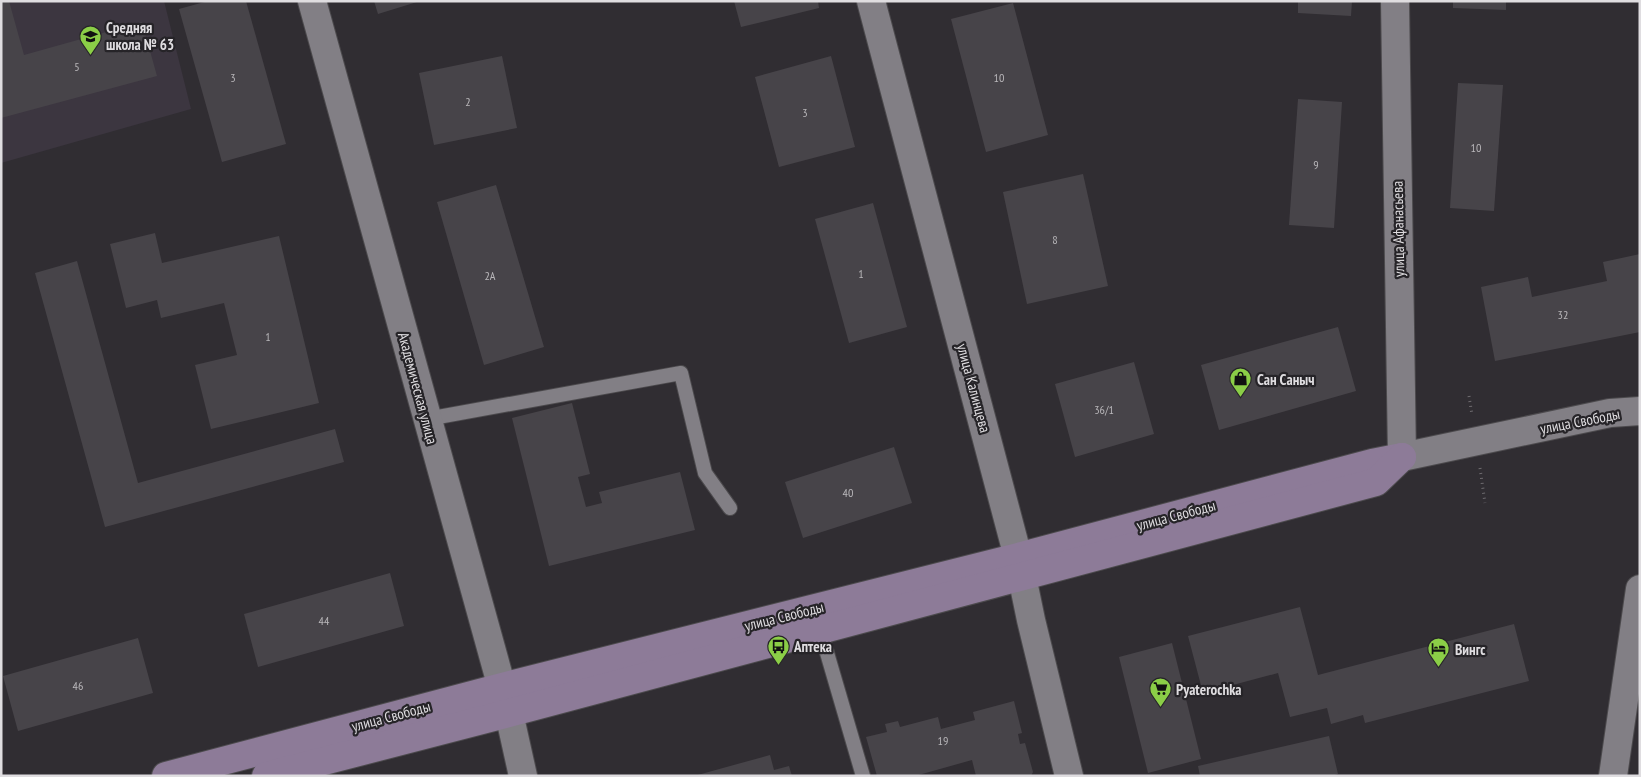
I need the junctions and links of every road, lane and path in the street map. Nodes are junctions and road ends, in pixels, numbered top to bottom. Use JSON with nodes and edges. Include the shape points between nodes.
{"nodes":[{"id":1,"x":312,"y":1,"type":"edge"},
{"id":2,"x":872,"y":1,"type":"edge"},
{"id":3,"x":1395,"y":1,"type":"edge"},
{"id":4,"x":1640,"y":411,"type":"edge"},
{"id":5,"x":427,"y":418,"type":"junction"},
{"id":6,"x":1402,"y":457,"type":"junction"},
{"id":7,"x":730,"y":508,"type":"dead end"},
{"id":8,"x":1021,"y":567,"type":"junction"},
{"id":9,"x":1640,"y":589,"type":"edge"},
{"id":10,"x":820,"y":629,"type":"junction"},
{"id":11,"x":502,"y":687,"type":"junction"},
{"id":12,"x":509,"y":713,"type":"junction"},
{"id":13,"x":166,"y":776,"type":"edge"},
{"id":14,"x":266,"y":776,"type":"edge"},
{"id":15,"x":523,"y":776,"type":"edge"},
{"id":16,"x":863,"y":776,"type":"edge"},
{"id":17,"x":1069,"y":776,"type":"edge"},
{"id":18,"x":1613,"y":776,"type":"edge"}],
"edges":[{"from":1,"to":5,"type":"street","name":"Академическая улица"},
{"from":2,"to":8,"type":"street","name":"улица Калинцева"},
{"from":3,"to":6,"type":"street","name":"улица Афанасьева"},
{"from":4,"to":6,"type":"street","name":"улица Свободы","via":[[1610,413]]},
{"from":5,"to":7,"type":"lane","via":[[681,373],[705,473]]},
{"from":5,"to":11,"type":"street","name":"Академическая улица"},
{"from":6,"to":8,"type":"main road","name":"улица Свободы"},
{"from":8,"to":10,"type":"main road","name":"улица Свободы"},
{"from":8,"to":11,"type":"main road","name":"улица Свободы"},
{"from":8,"to":17,"type":"street","name":"улица Калинцева"},
{"from":9,"to":18,"type":"street"},
{"from":10,"to":12,"type":"main road","name":"улица Свободы"},
{"from":10,"to":16,"type":"lane"},
{"from":11,"to":12,"type":"street","name":"Академическая улица"},
{"from":11,"to":13,"type":"main road","name":"улица Свободы"},
{"from":12,"to":14,"type":"main road","name":"улица Свободы"},
{"from":12,"to":15,"type":"street","name":"Академическая улица"}]}
